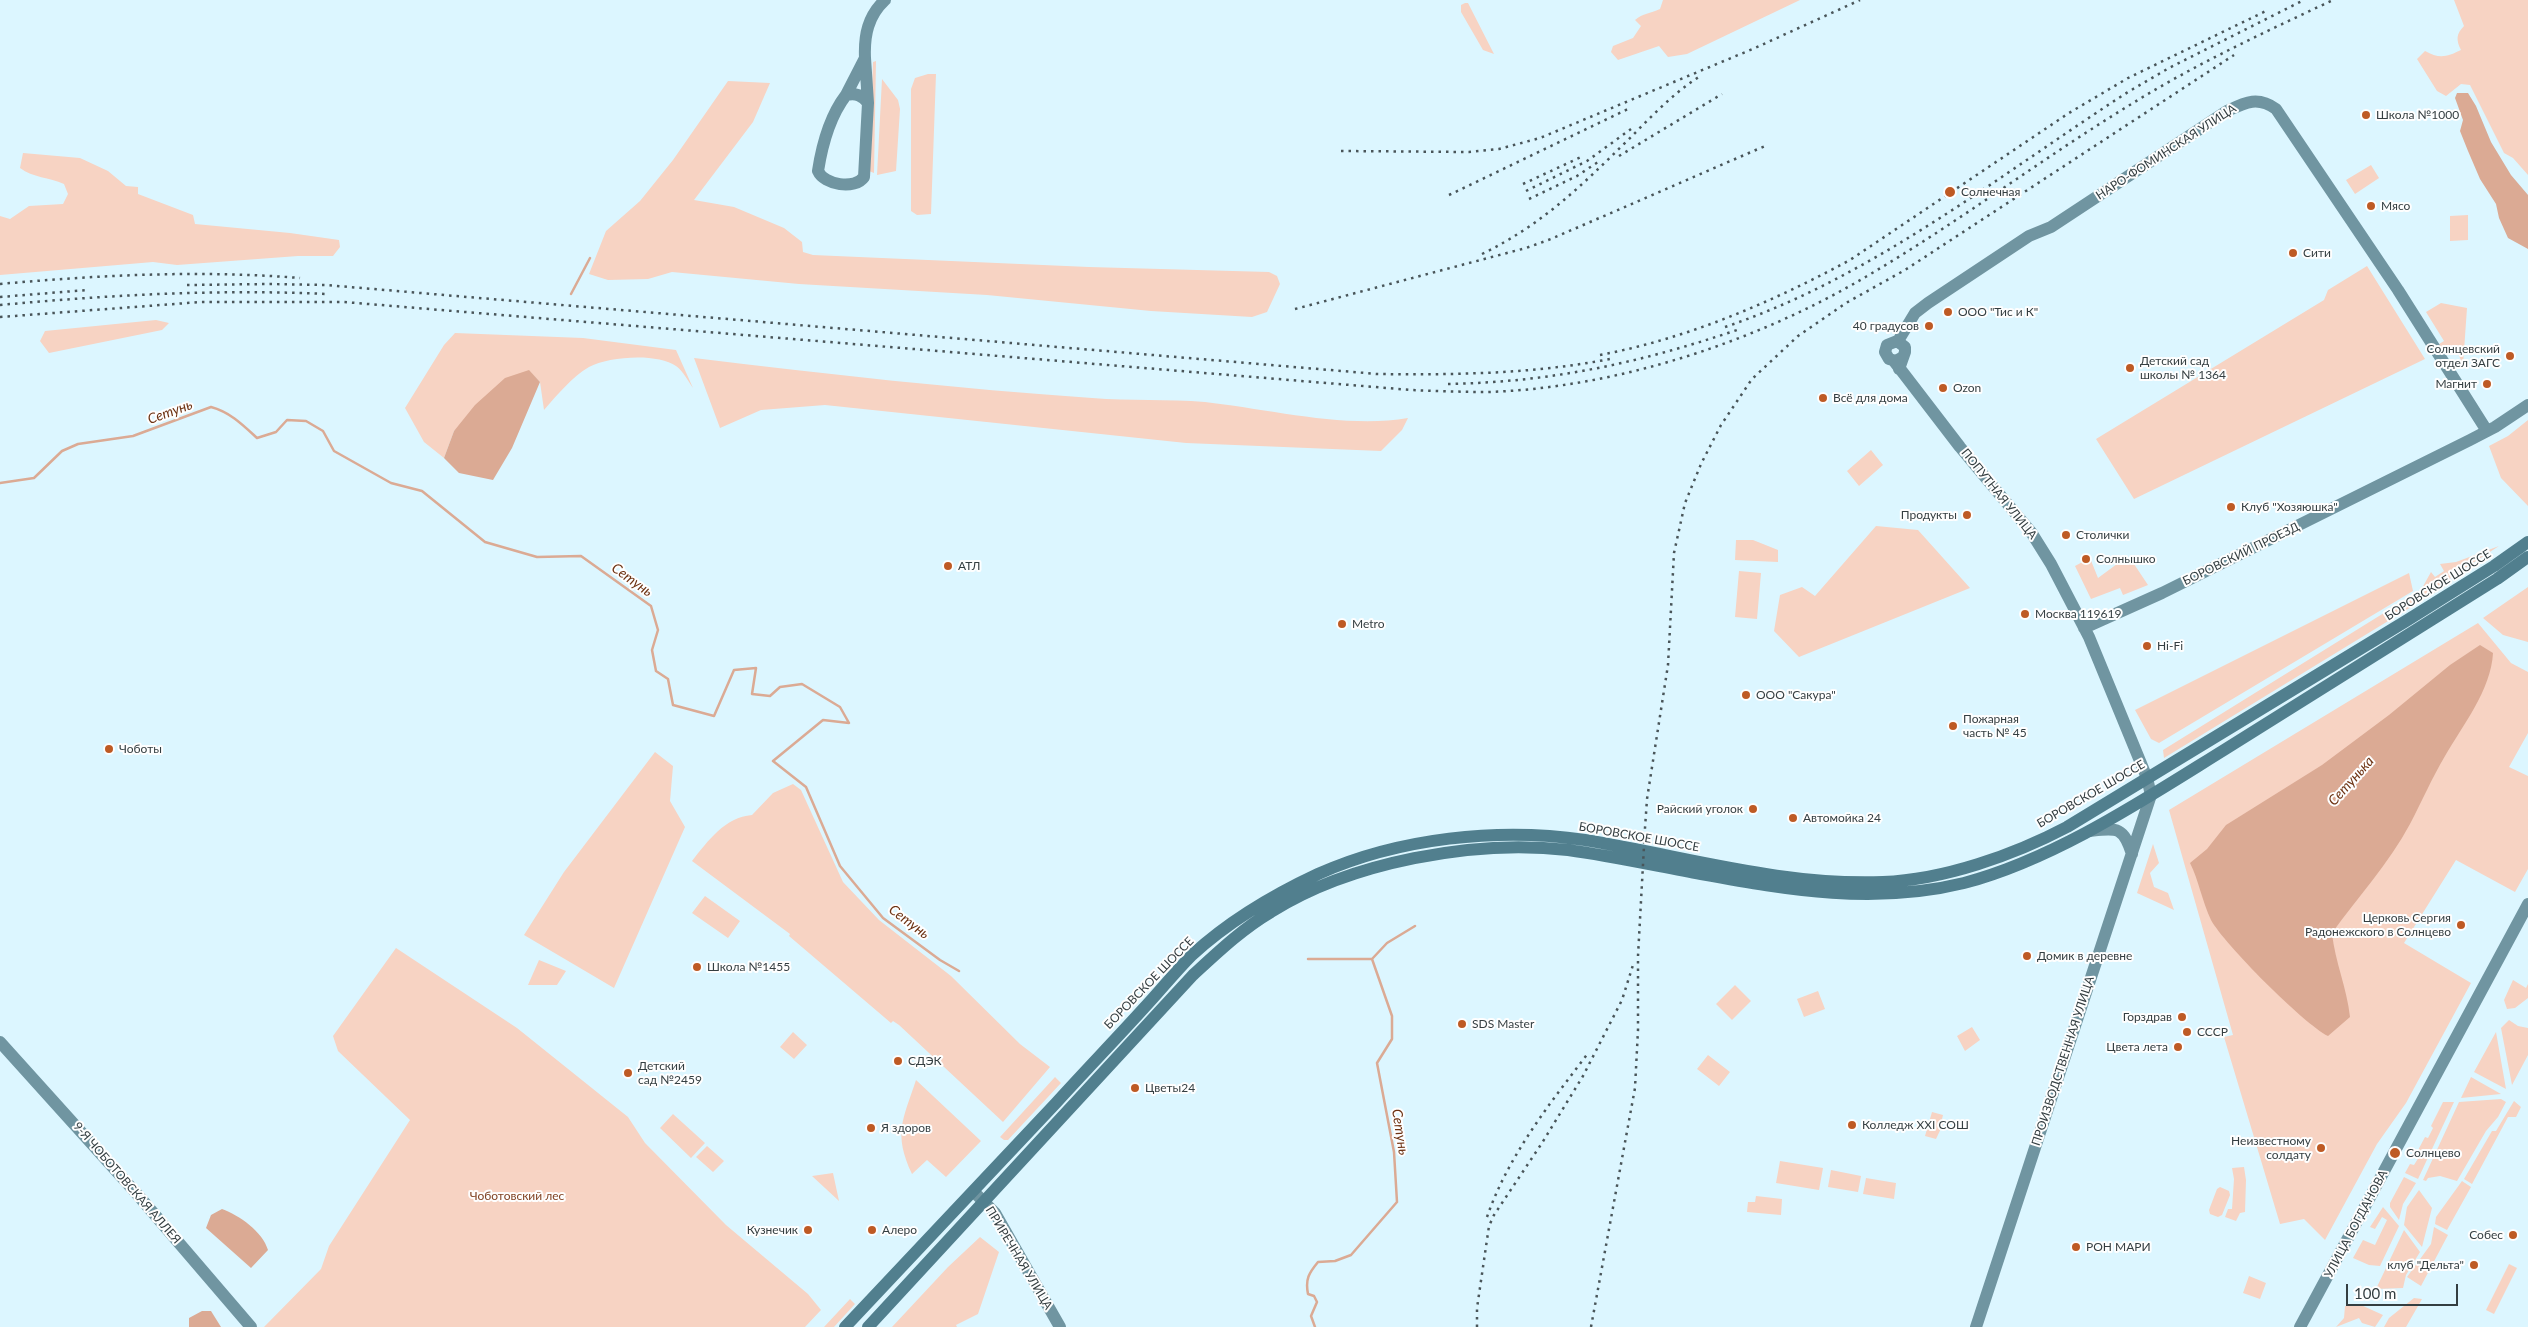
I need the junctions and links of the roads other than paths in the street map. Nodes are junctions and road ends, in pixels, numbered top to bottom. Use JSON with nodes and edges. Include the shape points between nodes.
{"nodes":[{"id":1,"x":885,"y":0,"type":"edge"},
{"id":2,"x":865,"y":58,"type":"junction"},
{"id":3,"x":846,"y":95,"type":"junction"},
{"id":4,"x":868,"y":103,"type":"junction"},
{"id":5,"x":1899,"y":362,"type":"joint"},
{"id":6,"x":2528,"y":405,"type":"edge"},
{"id":7,"x":2487,"y":431,"type":"junction"},
{"id":8,"x":2528,"y":542,"type":"edge"},
{"id":9,"x":2528,"y":557,"type":"edge"},
{"id":10,"x":2084,"y":628,"type":"junction"},
{"id":11,"x":2147,"y":778,"type":"junction"},
{"id":12,"x":2151,"y":795,"type":"junction"},
{"id":13,"x":2087,"y":831,"type":"junction"},
{"id":14,"x":2132,"y":854,"type":"junction"},
{"id":15,"x":2528,"y":904,"type":"edge"},
{"id":16,"x":0,"y":1042,"type":"edge"},
{"id":17,"x":974,"y":1192,"type":"junction"},
{"id":18,"x":985,"y":1202,"type":"junction"},
{"id":19,"x":251,"y":1327,"type":"edge"},
{"id":20,"x":845,"y":1327,"type":"edge"},
{"id":21,"x":868,"y":1327,"type":"edge"},
{"id":22,"x":1060,"y":1327,"type":"edge"},
{"id":23,"x":1976,"y":1327,"type":"edge"},
{"id":24,"x":2300,"y":1327,"type":"edge"}],
"edges":[{"from":1,"to":2,"type":"street","via":[[868,26]]},
{"from":2,"to":3,"type":"street"},
{"from":2,"to":4,"type":"street"},
{"from":3,"to":4,"type":"street","via":[[864,97]]},
{"from":3,"to":4,"type":"street","via":[[833,117],[820,158],[818,171],[825,180],[850,184],[859,182],[864,176]]},
{"from":5,"to":7,"type":"street","name":"НАРО-ФОМИНСКАЯ УЛИЦА","via":[[1887,357],[1885,350],[1889,343],[1898,341],[1915,314],[2029,236],[2051,227],[2228,110],[2244,103],[2266,102],[2276,109],[2398,290]]},
{"from":5,"to":10,"type":"street","name":"ПОПУТНАЯ УЛИЦА","via":[[1960,447],[2031,532],[2060,578]]},
{"from":6,"to":7,"type":"street","name":"БОРОВСКИЙ ПРОЕЗД"},
{"from":7,"to":10,"type":"street","name":"БОРОВСКИЙ ПРОЕЗД","via":[[2162,593]]},
{"from":8,"to":11,"type":"main road","name":"БОРОВСКОЕ ШОССЕ","via":[[2406,621]]},
{"from":9,"to":12,"type":"main road","name":"БОРОВСКОЕ ШОССЕ","via":[[2498,579]]},
{"from":10,"to":11,"type":"street","name":"ПОПУТНАЯ УЛИЦА"},
{"from":11,"to":12,"type":"street","name":"ПОПУТНАЯ УЛИЦА"},
{"from":11,"to":17,"type":"main road","name":"БОРОВСКОЕ ШОССЕ","via":[[2039,840],[1952,872],[1904,881],[1798,879],[1586,840],[1529,836],[1456,839],[1400,848],[1346,864],[1316,875],[1260,904],[1195,953]]},
{"from":12,"to":13,"type":"main road","name":"БОРОВСКОЕ ШОССЕ"},
{"from":12,"to":14,"type":"street","name":"ПРОИЗВОДСТВЕННАЯ УЛИЦА"},
{"from":13,"to":14,"type":"street","via":[[2121,831],[2127,837]]},
{"from":13,"to":18,"type":"main road","name":"БОРОВСКОЕ ШОССЕ","via":[[2038,856],[1981,878],[1932,890],[1893,894],[1804,892],[1544,848],[1450,852],[1412,858],[1355,874],[1271,912],[1211,959],[1152,1018]]},
{"from":14,"to":23,"type":"street","name":"ПРОИЗВОДСТВЕННАЯ УЛИЦА"},
{"from":15,"to":24,"type":"street","name":"УЛИЦА БОГДАНОВА"},
{"from":16,"to":19,"type":"street","name":"9-Я ЧОБОТОВСКАЯ АЛЛЕЯ","via":[[124,1179]]},
{"from":17,"to":18,"type":"street","name":"ПРИРЕЧНАЯ УЛИЦА"},
{"from":17,"to":20,"type":"main road","name":"БОРОВСКОЕ ШОССЕ"},
{"from":18,"to":21,"type":"main road","name":"БОРОВСКОЕ ШОССЕ"},
{"from":18,"to":22,"type":"street","name":"ПРИРЕЧНАЯ УЛИЦА","via":[[995,1213]]}]}
